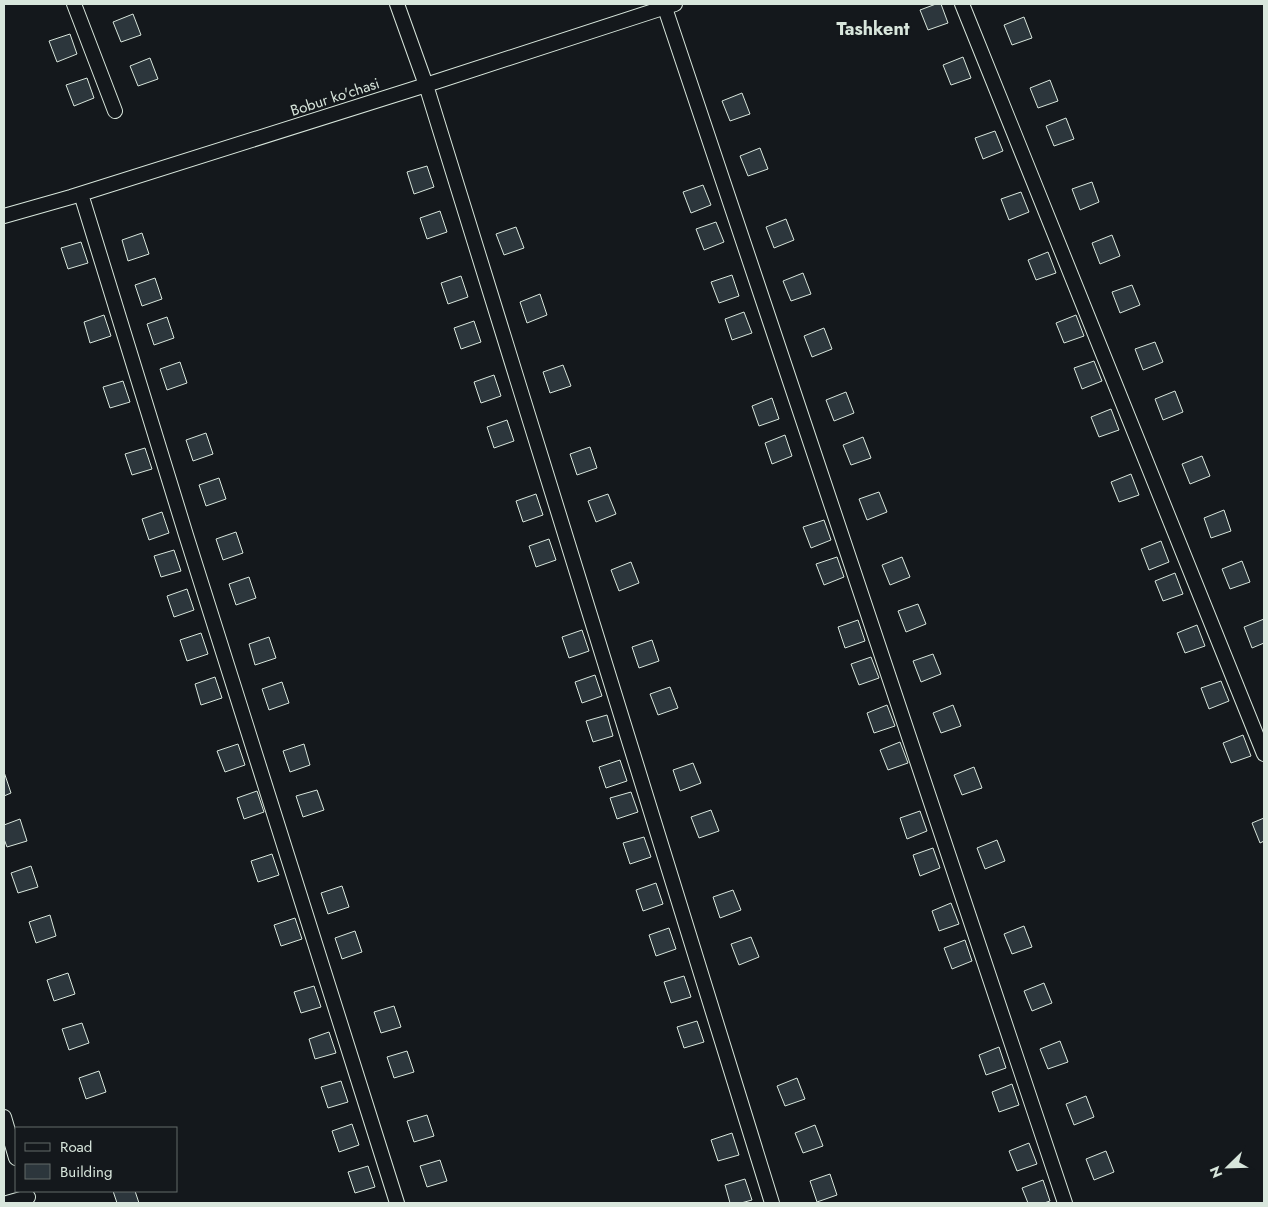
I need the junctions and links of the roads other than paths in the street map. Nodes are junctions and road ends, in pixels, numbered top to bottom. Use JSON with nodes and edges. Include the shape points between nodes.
{"nodes":[{"id":1,"x":74,"y":4,"type":"edge"},
{"id":2,"x":397,"y":4,"type":"edge"},
{"id":3,"x":962,"y":4,"type":"edge"},
{"id":4,"x":670,"y":6,"type":"edge"},
{"id":5,"x":426,"y":85,"type":"junction"},
{"id":6,"x":115,"y":112,"type":"dead end"},
{"id":7,"x":82,"y":194,"type":"junction"},
{"id":8,"x":4,"y":216,"type":"edge"},
{"id":9,"x":1264,"y":754,"type":"edge"},
{"id":10,"x":4,"y":1118,"type":"edge"},
{"id":11,"x":15,"y":1155,"type":"edge"},
{"id":12,"x":28,"y":1197,"type":"edge"},
{"id":13,"x":7,"y":1203,"type":"edge"},
{"id":14,"x":397,"y":1203,"type":"edge"},
{"id":15,"x":772,"y":1203,"type":"edge"},
{"id":16,"x":1066,"y":1203,"type":"edge"}],
"edges":[{"from":1,"to":6,"type":"street"},
{"from":2,"to":5,"type":"street"},
{"from":3,"to":9,"type":"street"},
{"from":4,"to":5,"type":"street","name":"Bobur ko'chasi"},
{"from":4,"to":16,"type":"street"},
{"from":5,"to":7,"type":"street","name":"Bobur ko'chasi"},
{"from":5,"to":15,"type":"street"},
{"from":7,"to":8,"type":"street","name":"Bobur ko'chasi"},
{"from":7,"to":14,"type":"street"},
{"from":10,"to":11,"type":"street"},
{"from":12,"to":13,"type":"street"}]}
